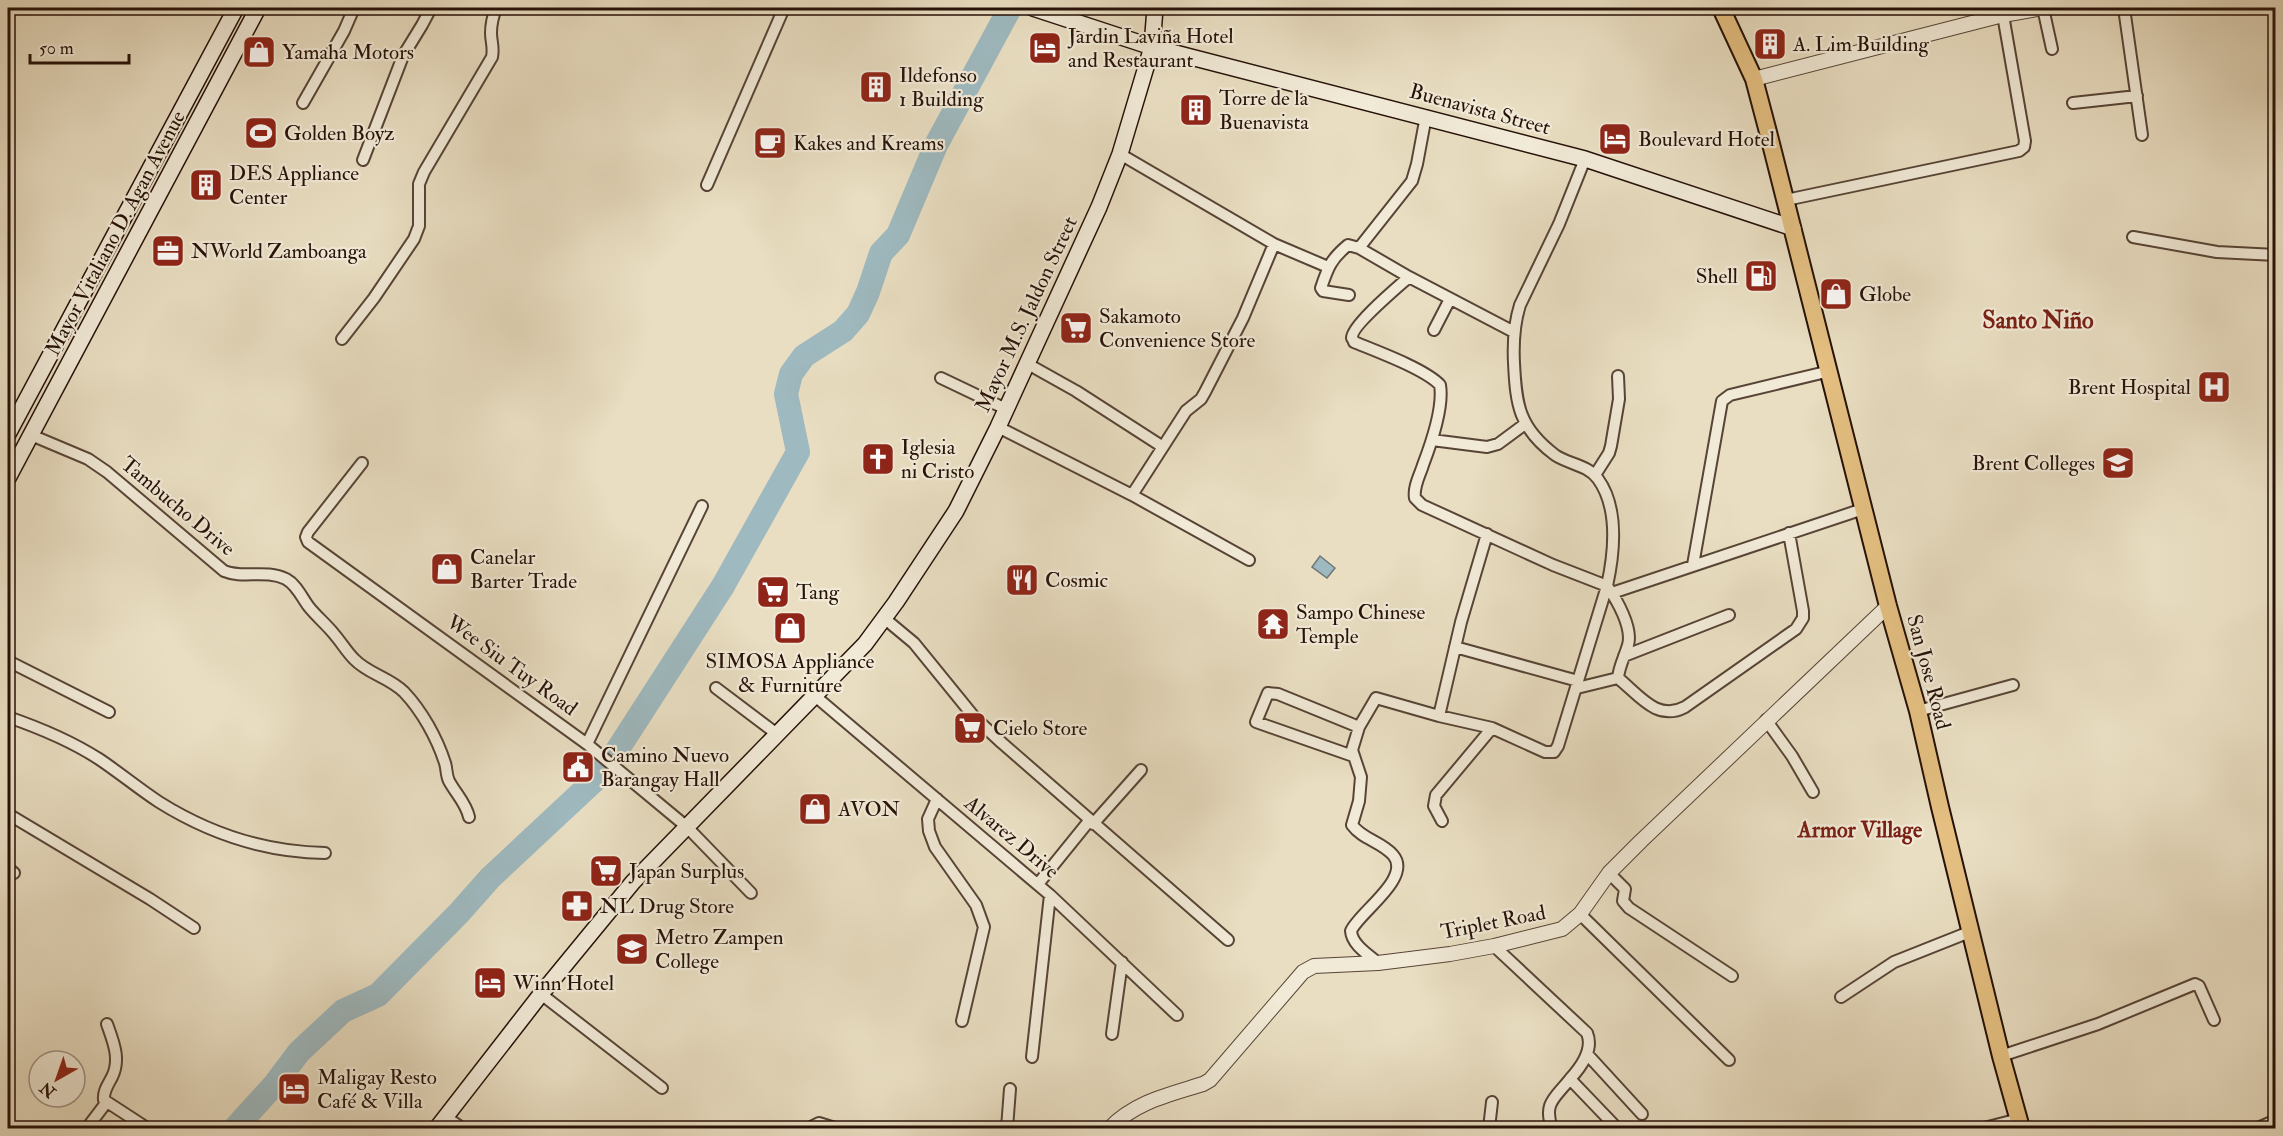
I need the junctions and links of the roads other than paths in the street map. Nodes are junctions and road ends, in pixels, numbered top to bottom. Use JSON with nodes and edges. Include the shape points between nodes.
{"nodes":[{"id":1,"x":236,"y":8,"type":"edge"},
{"id":2,"x":258,"y":8,"type":"edge"},
{"id":3,"x":354,"y":8,"type":"edge"},
{"id":4,"x":431,"y":8,"type":"edge"},
{"id":5,"x":496,"y":8,"type":"edge"},
{"id":6,"x":784,"y":8,"type":"edge"},
{"id":7,"x":1033,"y":8,"type":"edge"},
{"id":8,"x":1155,"y":8,"type":"edge"},
{"id":9,"x":1721,"y":8,"type":"edge"},
{"id":10,"x":2043,"y":8,"type":"edge"},
{"id":11,"x":2124,"y":8,"type":"edge"},
{"id":12,"x":2003,"y":15,"type":"junction"},
{"id":13,"x":1152,"y":47,"type":"junction"},
{"id":14,"x":2052,"y":49,"type":"dead end"},
{"id":15,"x":1754,"y":79,"type":"junction"},
{"id":16,"x":2137,"y":96,"type":"junction"},
{"id":17,"x":303,"y":103,"type":"dead end"},
{"id":18,"x":2073,"y":103,"type":"dead end"},
{"id":19,"x":1426,"y":116,"type":"junction"},
{"id":20,"x":2142,"y":135,"type":"dead end"},
{"id":21,"x":1120,"y":154,"type":"junction"},
{"id":22,"x":1585,"y":159,"type":"junction"},
{"id":23,"x":363,"y":160,"type":"dead end"},
{"id":24,"x":146,"y":175,"type":"junction"},
{"id":25,"x":165,"y":184,"type":"junction"},
{"id":26,"x":707,"y":185,"type":"dead end"},
{"id":27,"x":1786,"y":200,"type":"junction"},
{"id":28,"x":1793,"y":228,"type":"junction"},
{"id":29,"x":2133,"y":237,"type":"dead end"},
{"id":30,"x":1274,"y":244,"type":"junction"},
{"id":31,"x":1359,"y":248,"type":"junction"},
{"id":32,"x":2276,"y":255,"type":"edge"},
{"id":33,"x":1328,"y":267,"type":"junction"},
{"id":34,"x":1409,"y":277,"type":"junction"},
{"id":35,"x":1349,"y":295,"type":"dead end"},
{"id":36,"x":1450,"y":299,"type":"junction"},
{"id":37,"x":1434,"y":330,"type":"dead end"},
{"id":38,"x":1514,"y":332,"type":"junction"},
{"id":39,"x":342,"y":339,"type":"dead end"},
{"id":40,"x":1026,"y":363,"type":"junction"},
{"id":41,"x":1830,"y":371,"type":"junction"},
{"id":42,"x":1618,"y":376,"type":"dead end"},
{"id":43,"x":941,"y":378,"type":"dead end"},
{"id":44,"x":1006,"y":410,"type":"junction"},
{"id":45,"x":18,"y":416,"type":"junction"},
{"id":46,"x":1525,"y":424,"type":"junction"},
{"id":47,"x":998,"y":427,"type":"junction"},
{"id":48,"x":33,"y":430,"type":"junction"},
{"id":49,"x":8,"y":434,"type":"edge"},
{"id":50,"x":1432,"y":440,"type":"junction"},
{"id":51,"x":1163,"y":447,"type":"junction"},
{"id":52,"x":362,"y":463,"type":"dead end"},
{"id":53,"x":1595,"y":475,"type":"junction"},
{"id":54,"x":8,"y":478,"type":"edge"},
{"id":55,"x":1132,"y":495,"type":"junction"},
{"id":56,"x":702,"y":506,"type":"dead end"},
{"id":57,"x":1863,"y":509,"type":"junction"},
{"id":58,"x":1487,"y":534,"type":"junction"},
{"id":59,"x":1789,"y":534,"type":"junction"},
{"id":60,"x":1249,"y":560,"type":"dead end"},
{"id":61,"x":1693,"y":565,"type":"junction"},
{"id":62,"x":1610,"y":590,"type":"junction"},
{"id":63,"x":1888,"y":606,"type":"junction"},
{"id":64,"x":1729,"y":615,"type":"dead end"},
{"id":65,"x":884,"y":618,"type":"junction"},
{"id":66,"x":1455,"y":647,"type":"junction"},
{"id":67,"x":1624,"y":656,"type":"junction"},
{"id":68,"x":8,"y":661,"type":"edge"},
{"id":69,"x":1618,"y":678,"type":"junction"},
{"id":70,"x":2013,"y":684,"type":"dead end"},
{"id":71,"x":1577,"y":685,"type":"junction"},
{"id":72,"x":716,"y":688,"type":"dead end"},
{"id":73,"x":814,"y":696,"type":"junction"},
{"id":74,"x":1918,"y":711,"type":"junction"},
{"id":75,"x":109,"y":712,"type":"dead end"},
{"id":76,"x":1439,"y":716,"type":"junction"},
{"id":77,"x":8,"y":717,"type":"edge"},
{"id":78,"x":1766,"y":720,"type":"junction"},
{"id":79,"x":1359,"y":727,"type":"junction"},
{"id":80,"x":1492,"y":728,"type":"junction"},
{"id":81,"x":777,"y":734,"type":"junction"},
{"id":82,"x":587,"y":744,"type":"junction"},
{"id":83,"x":1353,"y":756,"type":"junction"},
{"id":84,"x":1141,"y":770,"type":"dead end"},
{"id":85,"x":1813,"y":792,"type":"dead end"},
{"id":86,"x":937,"y":799,"type":"junction"},
{"id":87,"x":8,"y":814,"type":"edge"},
{"id":88,"x":469,"y":816,"type":"dead end"},
{"id":89,"x":1442,"y":821,"type":"dead end"},
{"id":90,"x":1091,"y":823,"type":"junction"},
{"id":91,"x":687,"y":827,"type":"junction"},
{"id":92,"x":324,"y":853,"type":"dead end"},
{"id":93,"x":1609,"y":873,"type":"junction"},
{"id":94,"x":1038,"y":884,"type":"junction"},
{"id":95,"x":751,"y":893,"type":"dead end"},
{"id":96,"x":1050,"y":895,"type":"junction"},
{"id":97,"x":1580,"y":914,"type":"junction"},
{"id":98,"x":194,"y":928,"type":"dead end"},
{"id":99,"x":1972,"y":931,"type":"junction"},
{"id":100,"x":1228,"y":940,"type":"dead end"},
{"id":101,"x":1494,"y":946,"type":"junction"},
{"id":102,"x":1122,"y":962,"type":"junction"},
{"id":103,"x":1378,"y":963,"type":"junction"},
{"id":104,"x":1732,"y":976,"type":"dead end"},
{"id":105,"x":541,"y":994,"type":"junction"},
{"id":106,"x":1841,"y":997,"type":"dead end"},
{"id":107,"x":1177,"y":1015,"type":"dead end"},
{"id":108,"x":2214,"y":1020,"type":"dead end"},
{"id":109,"x":962,"y":1021,"type":"dead end"},
{"id":110,"x":107,"y":1024,"type":"dead end"},
{"id":111,"x":1112,"y":1034,"type":"dead end"},
{"id":112,"x":1587,"y":1054,"type":"junction"},
{"id":113,"x":2001,"y":1056,"type":"junction"},
{"id":114,"x":1032,"y":1057,"type":"dead end"},
{"id":115,"x":1729,"y":1060,"type":"dead end"},
{"id":116,"x":1570,"y":1079,"type":"junction"},
{"id":117,"x":662,"y":1088,"type":"dead end"},
{"id":118,"x":1010,"y":1089,"type":"dead end"},
{"id":119,"x":1492,"y":1102,"type":"dead end"},
{"id":120,"x":106,"y":1103,"type":"junction"},
{"id":121,"x":1642,"y":1114,"type":"dead end"},
{"id":122,"x":2276,"y":1120,"type":"edge"},
{"id":123,"x":442,"y":1123,"type":"edge"},
{"id":124,"x":2020,"y":1124,"type":"edge"},
{"id":125,"x":87,"y":1128,"type":"edge"},
{"id":126,"x":147,"y":1128,"type":"edge"},
{"id":127,"x":462,"y":1128,"type":"edge"},
{"id":128,"x":809,"y":1128,"type":"edge"},
{"id":129,"x":835,"y":1128,"type":"edge"},
{"id":130,"x":1007,"y":1128,"type":"edge"},
{"id":131,"x":1110,"y":1128,"type":"edge"},
{"id":132,"x":1489,"y":1128,"type":"edge"},
{"id":133,"x":1552,"y":1128,"type":"edge"},
{"id":134,"x":1617,"y":1128,"type":"edge"},
{"id":135,"x":1984,"y":1128,"type":"edge"},
{"id":136,"x":2258,"y":1128,"type":"edge"}],
"edges":[{"from":1,"to":24,"type":"main road","name":"Mayor Vitaliano D. Agan Avenue"},
{"from":2,"to":25,"type":"main road","name":"Mayor Vitaliano D. Agan Avenue"},
{"from":3,"to":17,"type":"street"},
{"from":4,"to":23,"type":"street","via":[[403,56]]},
{"from":5,"to":39,"type":"street","via":[[491,23],[495,45],[492,57],[419,184],[419,226],[414,239]]},
{"from":6,"to":26,"type":"street"},
{"from":7,"to":13,"type":"main road","name":"Buenavista Street"},
{"from":8,"to":13,"type":"main road","name":"Mayor M.S. Jaldon Street"},
{"from":9,"to":15,"type":"main road","name":"San Jose Road"},
{"from":10,"to":12,"type":"street"},
{"from":10,"to":14,"type":"street"},
{"from":11,"to":16,"type":"street"},
{"from":12,"to":15,"type":"street"},
{"from":12,"to":27,"type":"street","via":[[2024,147]]},
{"from":13,"to":19,"type":"main road","name":"Buenavista Street"},
{"from":13,"to":21,"type":"main road","name":"Mayor M.S. Jaldon Street"},
{"from":15,"to":27,"type":"main road","name":"San Jose Road"},
{"from":16,"to":18,"type":"street"},
{"from":16,"to":20,"type":"street"},
{"from":19,"to":22,"type":"main road","name":"Buenavista Street"},
{"from":19,"to":31,"type":"street","via":[[1412,181]]},
{"from":21,"to":30,"type":"street"},
{"from":21,"to":40,"type":"main road","name":"Mayor M.S. Jaldon Street"},
{"from":22,"to":28,"type":"main road","name":"Buenavista Street"},
{"from":22,"to":38,"type":"street","via":[[1520,304]]},
{"from":24,"to":25,"type":"main road"},
{"from":24,"to":45,"type":"main road","name":"Mayor Vitaliano D. Agan Avenue"},
{"from":25,"to":48,"type":"main road","name":"Mayor Vitaliano D. Agan Avenue"},
{"from":27,"to":28,"type":"main road","name":"San Jose Road"},
{"from":28,"to":41,"type":"main road","name":"San Jose Road"},
{"from":29,"to":32,"type":"street","via":[[2217,252]]},
{"from":30,"to":33,"type":"street"},
{"from":30,"to":51,"type":"street","via":[[1243,318],[1205,392],[1186,411]]},
{"from":31,"to":33,"type":"street","via":[[1348,245]]},
{"from":31,"to":34,"type":"street"},
{"from":33,"to":35,"type":"street","via":[[1323,291]]},
{"from":34,"to":36,"type":"street"},
{"from":34,"to":50,"type":"street","via":[[1360,323],[1352,339],[1440,385]]},
{"from":36,"to":37,"type":"street"},
{"from":36,"to":38,"type":"street"},
{"from":38,"to":46,"type":"street","via":[[1516,399]]},
{"from":40,"to":44,"type":"main road","name":"Mayor M.S. Jaldon Street"},
{"from":40,"to":51,"type":"street"},
{"from":41,"to":57,"type":"main road","name":"San Jose Road"},
{"from":41,"to":61,"type":"street","via":[[1730,395],[1722,401]]},
{"from":42,"to":53,"type":"street","via":[[1619,399],[1611,446]]},
{"from":43,"to":44,"type":"street"},
{"from":44,"to":47,"type":"main road","name":"Mayor M.S. Jaldon Street"},
{"from":45,"to":48,"type":"main road"},
{"from":45,"to":49,"type":"main road","name":"Mayor Vitaliano D. Agan Avenue"},
{"from":46,"to":50,"type":"street","via":[[1498,444],[1487,447]]},
{"from":46,"to":53,"type":"street","via":[[1552,452]]},
{"from":47,"to":55,"type":"street"},
{"from":47,"to":65,"type":"main road","name":"Mayor M.S. Jaldon Street","via":[[951,519]]},
{"from":48,"to":54,"type":"main road","name":"Mayor Vitaliano D. Agan Avenue"},
{"from":48,"to":88,"type":"street","name":"Tambucho Drive","via":[[107,472],[224,571],[233,575],[275,576],[294,585],[355,660],[390,681],[418,710],[445,764],[447,778]]},
{"from":50,"to":58,"type":"street","via":[[1415,498],[1422,505]]},
{"from":51,"to":55,"type":"street"},
{"from":52,"to":82,"type":"street","name":"Wee Siu Tuy Road","via":[[308,532],[308,542]]},
{"from":53,"to":62,"type":"street","via":[[1604,488],[1610,512]]},
{"from":55,"to":60,"type":"street"},
{"from":56,"to":82,"type":"street"},
{"from":57,"to":59,"type":"street"},
{"from":57,"to":63,"type":"main road","name":"San Jose Road"},
{"from":58,"to":62,"type":"street"},
{"from":58,"to":66,"type":"street"},
{"from":59,"to":61,"type":"street"},
{"from":59,"to":69,"type":"street","via":[[1803,611],[1800,624],[1791,634],[1677,711],[1656,710]]},
{"from":61,"to":62,"type":"street"},
{"from":62,"to":67,"type":"street","via":[[1628,633]]},
{"from":62,"to":71,"type":"street"},
{"from":63,"to":74,"type":"main road","name":"San Jose Road"},
{"from":63,"to":78,"type":"street","name":"Triplet Road"},
{"from":64,"to":67,"type":"street"},
{"from":65,"to":73,"type":"main road","name":"Mayor M.S. Jaldon Street","via":[[865,644]]},
{"from":65,"to":90,"type":"street","via":[[914,643],[975,718]]},
{"from":66,"to":71,"type":"street"},
{"from":66,"to":76,"type":"street"},
{"from":67,"to":69,"type":"street"},
{"from":68,"to":75,"type":"street"},
{"from":69,"to":71,"type":"street"},
{"from":70,"to":74,"type":"street"},
{"from":71,"to":80,"type":"street","via":[[1554,752],[1545,752]]},
{"from":72,"to":81,"type":"street"},
{"from":73,"to":81,"type":"main road","name":"Mayor M.S. Jaldon Street"},
{"from":73,"to":86,"type":"street","name":"Alvarez Drive"},
{"from":74,"to":99,"type":"main road","name":"San Jose Road"},
{"from":76,"to":79,"type":"street","via":[[1376,698]]},
{"from":76,"to":80,"type":"street"},
{"from":77,"to":92,"type":"street","via":[[70,742],[159,802],[216,831],[276,849]]},
{"from":78,"to":85,"type":"street"},
{"from":78,"to":93,"type":"street","name":"Triplet Road"},
{"from":79,"to":83,"type":"street"},
{"from":79,"to":83,"type":"street","via":[[1268,693],[1256,722]]},
{"from":80,"to":89,"type":"street","via":[[1436,795],[1434,806]]},
{"from":81,"to":91,"type":"main road","name":"Mayor M.S. Jaldon Street"},
{"from":82,"to":91,"type":"street","name":"Wee Siu Tuy Road"},
{"from":83,"to":103,"type":"street","via":[[1361,777],[1352,825],[1397,861],[1391,885],[1351,931],[1359,946]]},
{"from":84,"to":90,"type":"street"},
{"from":86,"to":94,"type":"street","name":"Alvarez Drive"},
{"from":86,"to":109,"type":"street","via":[[928,819],[929,831],[935,847],[976,905],[984,927]]},
{"from":87,"to":98,"type":"street"},
{"from":90,"to":94,"type":"street"},
{"from":90,"to":100,"type":"street"},
{"from":91,"to":95,"type":"street","name":"Wee Siu Tuy Road"},
{"from":91,"to":105,"type":"main road","name":"Mayor M.S. Jaldon Street","via":[[633,882]]},
{"from":93,"to":97,"type":"street","name":"Triplet Road"},
{"from":93,"to":104,"type":"street","via":[[1625,889],[1623,901],[1629,908]]},
{"from":94,"to":96,"type":"street","name":"Alvarez Drive"},
{"from":96,"to":102,"type":"street","name":"Alvarez Drive"},
{"from":96,"to":114,"type":"street"},
{"from":97,"to":101,"type":"street","name":"Triplet Road","via":[[1562,929]]},
{"from":97,"to":115,"type":"street"},
{"from":99,"to":106,"type":"street","via":[[1894,962]]},
{"from":99,"to":113,"type":"main road","name":"San Jose Road"},
{"from":101,"to":103,"type":"street","name":"Triplet Road"},
{"from":101,"to":112,"type":"street","via":[[1587,1033]]},
{"from":102,"to":107,"type":"street","name":"Alvarez Drive"},
{"from":102,"to":111,"type":"street"},
{"from":103,"to":131,"type":"street","name":"Triplet Road","via":[[1314,966],[1303,972],[1210,1080],[1132,1108]]},
{"from":105,"to":117,"type":"street"},
{"from":105,"to":123,"type":"main road","name":"Mayor M.S. Jaldon Street"},
{"from":108,"to":113,"type":"street","via":[[2195,984],[2098,1024]]},
{"from":110,"to":120,"type":"street","via":[[117,1064],[104,1093]]},
{"from":112,"to":116,"type":"street"},
{"from":112,"to":121,"type":"street"},
{"from":113,"to":124,"type":"main road","name":"San Jose Road"},
{"from":116,"to":133,"type":"street","via":[[1549,1105]]},
{"from":116,"to":134,"type":"street"},
{"from":118,"to":130,"type":"street"},
{"from":119,"to":132,"type":"street"},
{"from":120,"to":125,"type":"street"},
{"from":120,"to":126,"type":"street"},
{"from":122,"to":136,"type":"street"},
{"from":123,"to":127,"type":"street"},
{"from":124,"to":135,"type":"street"},
{"from":128,"to":129,"type":"street","via":[[819,1123]]}]}
